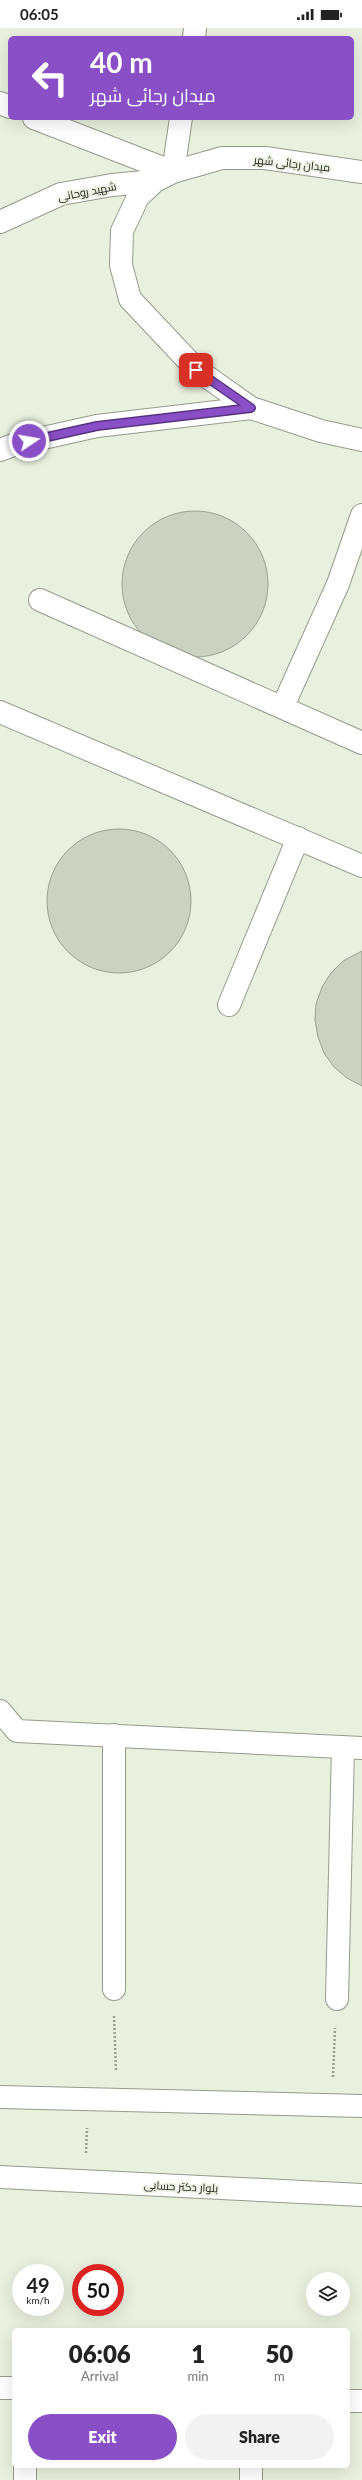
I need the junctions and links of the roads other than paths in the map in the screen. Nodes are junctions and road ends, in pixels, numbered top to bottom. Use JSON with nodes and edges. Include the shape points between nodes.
{"nodes":[{"id":1,"x":38,"y":120,"type":"edge"},
{"id":2,"x":180,"y":120,"type":"edge"},
{"id":3,"x":362,"y":172,"type":"edge"},
{"id":4,"x":164,"y":176,"type":"junction"},
{"id":5,"x":0,"y":222,"type":"edge"},
{"id":6,"x":251,"y":408,"type":"junction"},
{"id":7,"x":362,"y":440,"type":"edge"},
{"id":8,"x":0,"y":450,"type":"edge"},
{"id":9,"x":362,"y":515,"type":"edge"},
{"id":10,"x":40,"y":600,"type":"dead end"},
{"id":11,"x":283,"y":706,"type":"junction"},
{"id":12,"x":0,"y":712,"type":"edge"},
{"id":13,"x":362,"y":743,"type":"edge"},
{"id":14,"x":298,"y":838,"type":"junction"},
{"id":15,"x":362,"y":866,"type":"edge"},
{"id":16,"x":229,"y":1005,"type":"dead end"},
{"id":17,"x":0,"y":1711,"type":"edge"},
{"id":18,"x":9,"y":1730,"type":"edge"},
{"id":19,"x":114,"y":1735,"type":"junction"},
{"id":20,"x":353,"y":1747,"type":"edge"},
{"id":21,"x":114,"y":1988,"type":"road end"},
{"id":22,"x":337,"y":1999,"type":"road end"},
{"id":23,"x":0,"y":2097,"type":"edge"},
{"id":24,"x":362,"y":2106,"type":"edge"},
{"id":25,"x":0,"y":2177,"type":"edge"},
{"id":26,"x":362,"y":2195,"type":"edge"},
{"id":27,"x":0,"y":2388,"type":"edge"},
{"id":28,"x":12,"y":2388,"type":"edge"},
{"id":29,"x":350,"y":2401,"type":"edge"},
{"id":30,"x":362,"y":2401,"type":"edge"},
{"id":31,"x":25,"y":2468,"type":"edge"},
{"id":32,"x":251,"y":2468,"type":"edge"},
{"id":33,"x":25,"y":2480,"type":"edge"},
{"id":34,"x":251,"y":2480,"type":"edge"}],
"edges":[{"from":1,"to":4,"type":"street"},
{"from":2,"to":4,"type":"street"},
{"from":3,"to":4,"type":"street","name":"میدان رجائی شهر","via":[[265,158],[222,158]]},
{"from":4,"to":5,"type":"street","name":"شهید روحانی","via":[[61,194]]},
{"from":4,"to":6,"type":"street","name":"میدان رجائی شهر","via":[[138,197],[122,231],[121,265],[130,299],[196,370]]},
{"from":6,"to":7,"type":"street","name":"میدان رجائی شهر","via":[[321,431]]},
{"from":6,"to":8,"type":"street","via":[[97,426]]},
{"from":9,"to":11,"type":"street","via":[[338,584]]},
{"from":10,"to":11,"type":"street"},
{"from":11,"to":13,"type":"street"},
{"from":12,"to":14,"type":"street"},
{"from":14,"to":15,"type":"street"},
{"from":14,"to":16,"type":"street"},
{"from":17,"to":18,"type":"street"},
{"from":18,"to":19,"type":"street"},
{"from":19,"to":20,"type":"street"},
{"from":19,"to":21,"type":"street"},
{"from":20,"to":22,"type":"street"},
{"from":23,"to":24,"type":"street"},
{"from":25,"to":26,"type":"street","name":"بلوار دکتر حسابی"},
{"from":27,"to":28,"type":"street"},
{"from":29,"to":30,"type":"street"},
{"from":31,"to":33,"type":"street"},
{"from":32,"to":34,"type":"street"}]}
